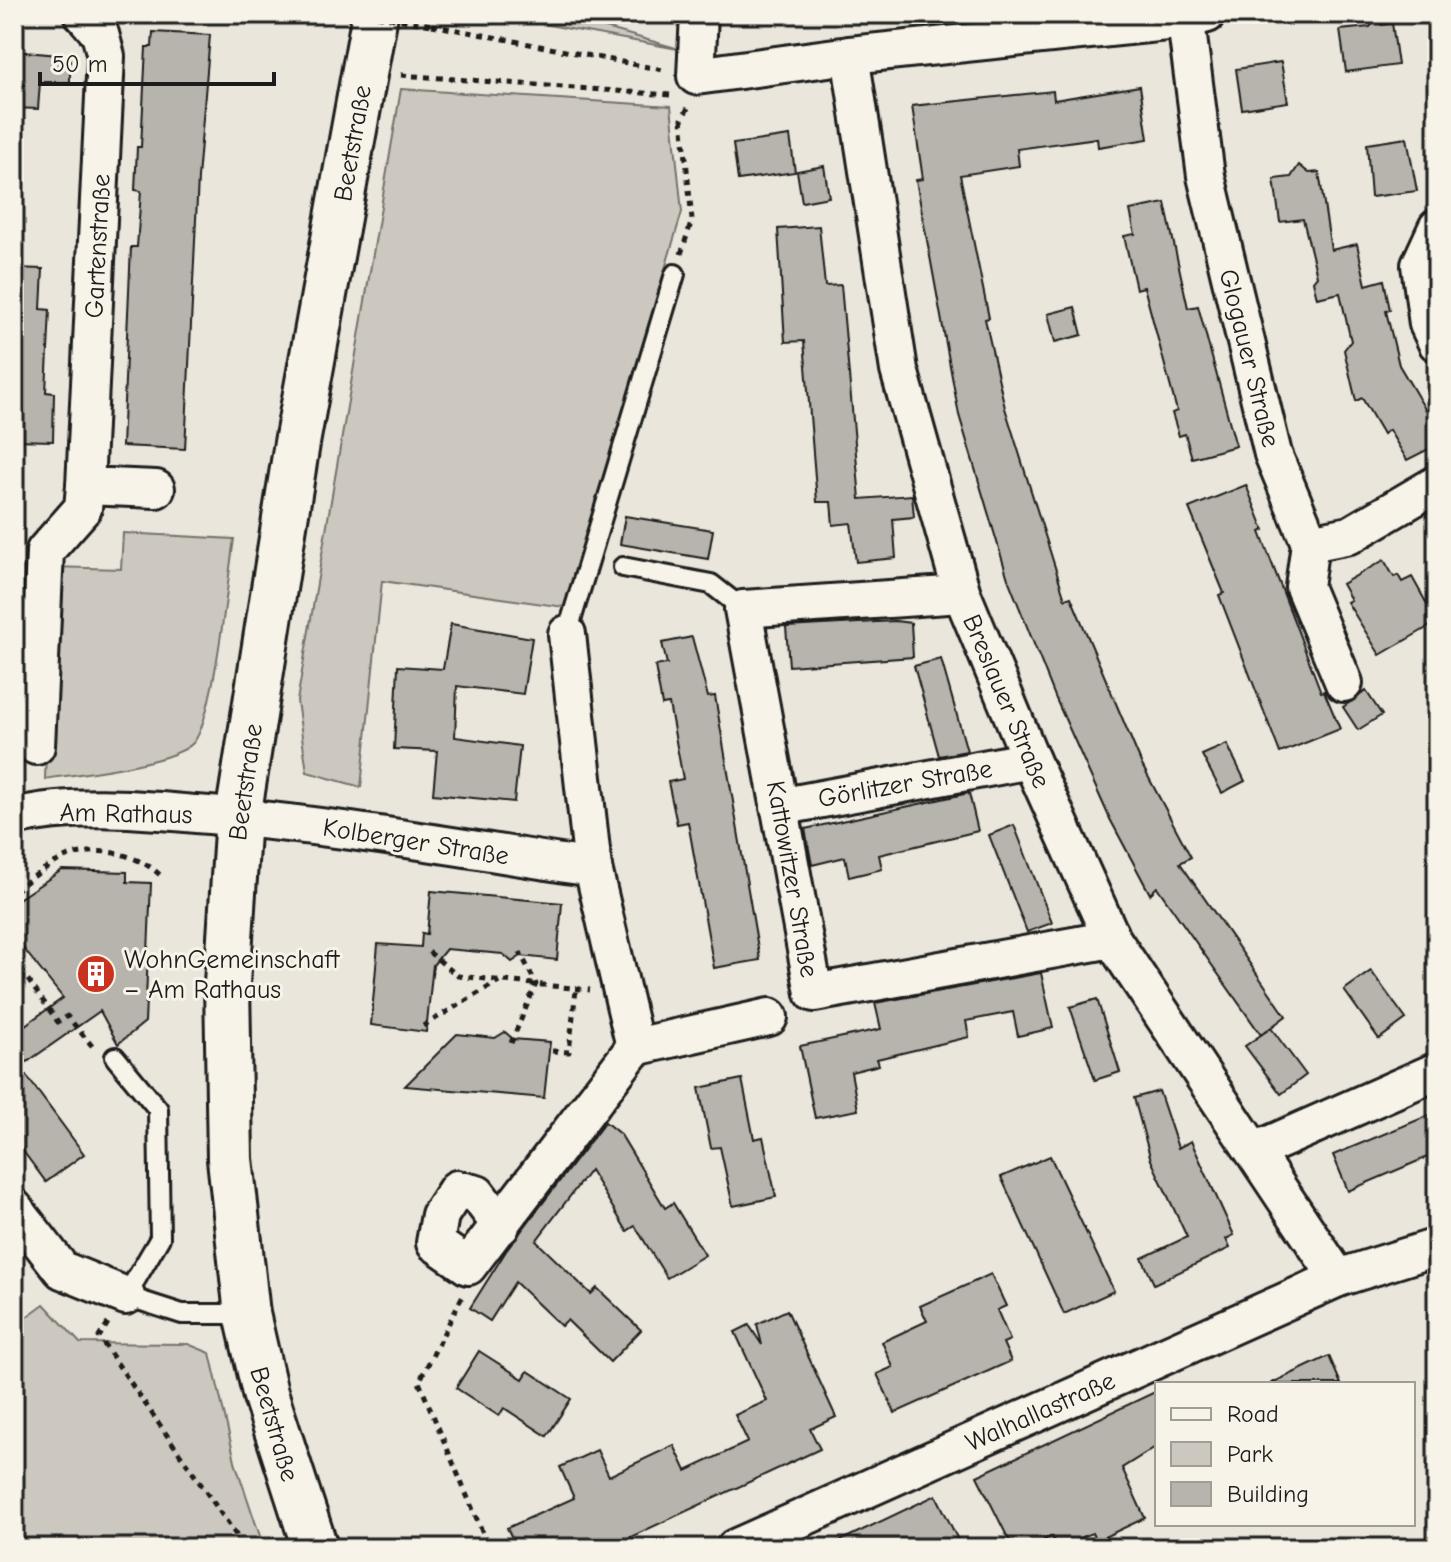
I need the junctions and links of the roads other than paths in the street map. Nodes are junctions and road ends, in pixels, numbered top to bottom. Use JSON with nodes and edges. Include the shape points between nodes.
{"nodes":[{"id":1,"x":83,"y":14,"type":"edge"},
{"id":2,"x":375,"y":14,"type":"edge"},
{"id":3,"x":699,"y":14,"type":"edge"},
{"id":4,"x":1193,"y":16,"type":"edge"},
{"id":5,"x":850,"y":55,"type":"junction"},
{"id":6,"x":1437,"y":228,"type":"edge"},
{"id":7,"x":675,"y":274,"type":"road end"},
{"id":8,"x":1437,"y":343,"type":"edge"},
{"id":9,"x":1437,"y":484,"type":"edge"},
{"id":10,"x":85,"y":486,"type":"junction"},
{"id":11,"x":156,"y":489,"type":"dead end"},
{"id":12,"x":1310,"y":543,"type":"junction"},
{"id":13,"x":623,"y":567,"type":"dead end"},
{"id":14,"x":962,"y":594,"type":"junction"},
{"id":15,"x":743,"y":609,"type":"junction"},
{"id":16,"x":567,"y":634,"type":"joint"},
{"id":17,"x":1344,"y":683,"type":"dead end"},
{"id":18,"x":36,"y":746,"type":"dead end"},
{"id":19,"x":1031,"y":760,"type":"junction"},
{"id":20,"x":779,"y":807,"type":"junction"},
{"id":21,"x":14,"y":817,"type":"edge"},
{"id":22,"x":238,"y":817,"type":"junction"},
{"id":23,"x":593,"y":868,"type":"junction"},
{"id":24,"x":1112,"y":939,"type":"junction"},
{"id":25,"x":769,"y":1017,"type":"dead end"},
{"id":26,"x":635,"y":1047,"type":"junction"},
{"id":27,"x":115,"y":1057,"type":"road end"},
{"id":28,"x":1437,"y":1071,"type":"edge"},
{"id":29,"x":1255,"y":1151,"type":"junction"},
{"id":30,"x":14,"y":1208,"type":"edge"},
{"id":31,"x":501,"y":1226,"type":"junction"},
{"id":32,"x":1437,"y":1247,"type":"edge"},
{"id":33,"x":1338,"y":1278,"type":"junction"},
{"id":34,"x":126,"y":1296,"type":"junction"},
{"id":35,"x":247,"y":1314,"type":"junction"},
{"id":36,"x":315,"y":1548,"type":"edge"},
{"id":37,"x":735,"y":1548,"type":"edge"}],
"edges":[{"from":1,"to":10,"type":"street","name":"Gartenstraße","via":[[100,34],[106,56]]},
{"from":2,"to":22,"type":"main road","name":"Beetstraße","via":[[297,443]]},
{"from":3,"to":5,"type":"street","via":[[695,86]]},
{"from":4,"to":5,"type":"street"},
{"from":4,"to":12,"type":"street","name":"Glogauer Straße","via":[[1209,191],[1273,454]]},
{"from":5,"to":14,"type":"street","name":"Breslauer Straße","via":[[899,370]]},
{"from":6,"to":8,"type":"street","via":[[1420,265],[1428,324]]},
{"from":7,"to":16,"type":"lane"},
{"from":9,"to":12,"type":"street","via":[[1350,535]]},
{"from":10,"to":11,"type":"street"},
{"from":10,"to":18,"type":"street","name":"Gartenstraße","via":[[83,508],[45,551]]},
{"from":12,"to":17,"type":"street","via":[[1304,587]]},
{"from":13,"to":15,"type":"lane","via":[[711,584]]},
{"from":14,"to":15,"type":"street"},
{"from":14,"to":19,"type":"street","name":"Breslauer Straße"},
{"from":15,"to":20,"type":"street","name":"Kattowitzer Straße"},
{"from":16,"to":23,"type":"street"},
{"from":19,"to":20,"type":"street","name":"Görlitzer Straße"},
{"from":19,"to":24,"type":"street","name":"Breslauer Straße"},
{"from":20,"to":24,"type":"street","name":"Kattowitzer Straße","via":[[814,993]]},
{"from":21,"to":22,"type":"street","name":"Am Rathaus","via":[[134,809]]},
{"from":22,"to":23,"type":"street","name":"Kolberger Straße"},
{"from":22,"to":35,"type":"main road","name":"Beetstraße","via":[[226,1066]]},
{"from":23,"to":26,"type":"street"},
{"from":24,"to":29,"type":"street","name":"Breslauer Straße"},
{"from":25,"to":26,"type":"street"},
{"from":26,"to":31,"type":"street"},
{"from":27,"to":34,"type":"lane","via":[[158,1109],[160,1238]]},
{"from":28,"to":29,"type":"street"},
{"from":29,"to":33,"type":"street","name":"Breslauer Straße"},
{"from":30,"to":34,"type":"street","via":[[62,1270]]},
{"from":31,"to":31,"type":"street","via":[[468,1266],[435,1243],[440,1215],[457,1189],[477,1194]]},
{"from":32,"to":33,"type":"street","name":"Walhallastraße"},
{"from":33,"to":37,"type":"street","name":"Walhallastraße"},
{"from":34,"to":35,"type":"lane","via":[[182,1314]]},
{"from":35,"to":36,"type":"main road","name":"Beetstraße","via":[[265,1393]]}]}
